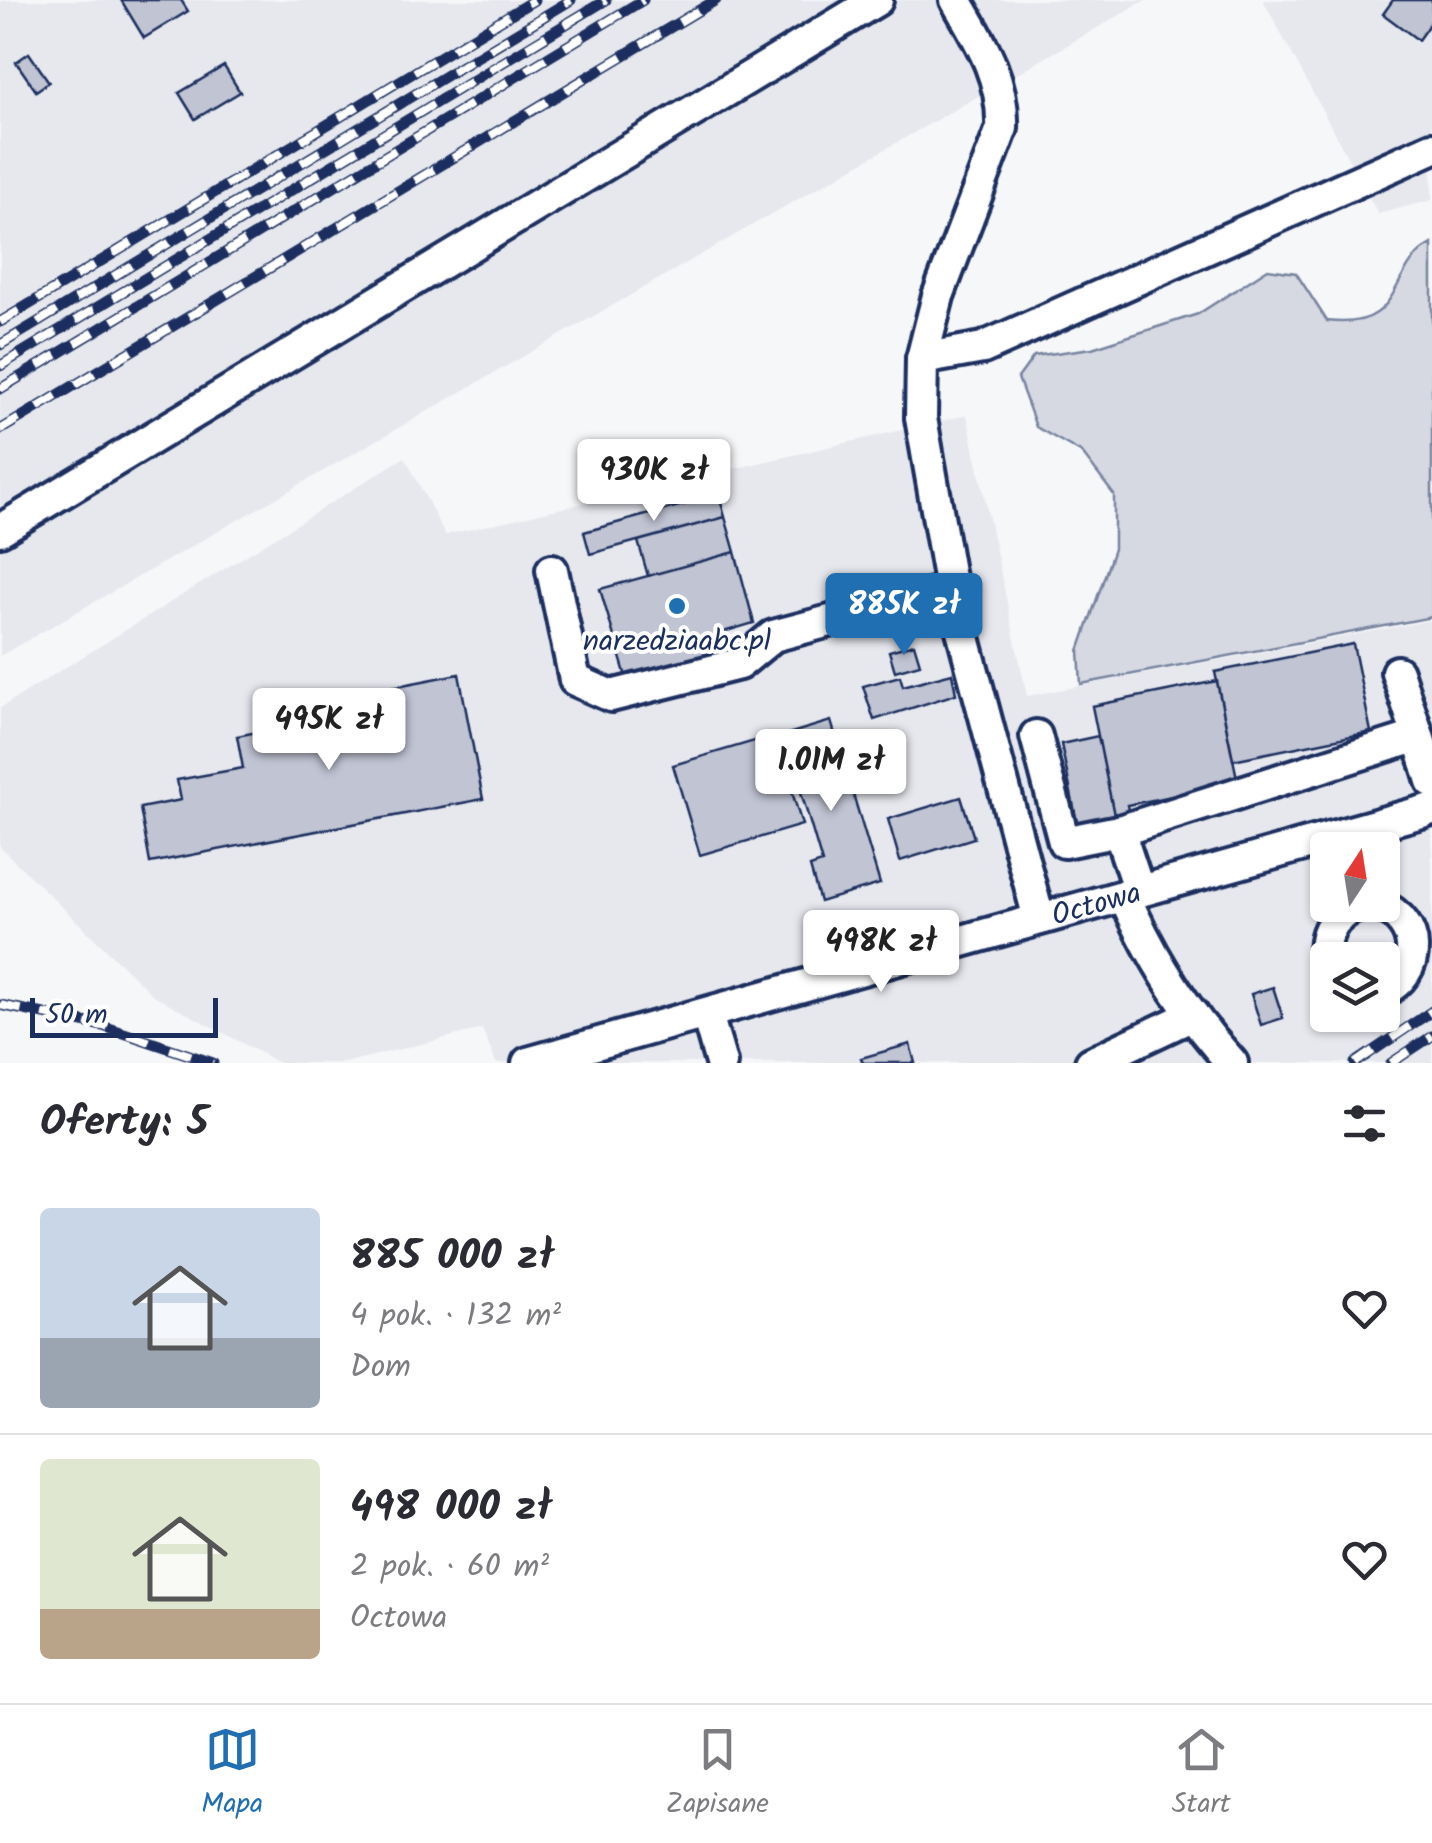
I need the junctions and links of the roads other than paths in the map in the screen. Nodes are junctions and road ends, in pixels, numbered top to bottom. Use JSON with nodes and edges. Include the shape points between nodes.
{"nodes":[{"id":1,"x":877,"y":0,"type":"edge"},
{"id":2,"x":956,"y":0,"type":"edge"},
{"id":3,"x":1432,"y":148,"type":"edge"},
{"id":4,"x":922,"y":359,"type":"junction"},
{"id":5,"x":0,"y":530,"type":"edge"},
{"id":6,"x":552,"y":570,"type":"dead end"},
{"id":7,"x":951,"y":590,"type":"junction"},
{"id":8,"x":1397,"y":672,"type":"dead end"},
{"id":9,"x":1036,"y":736,"type":"dead end"},
{"id":10,"x":1418,"y":736,"type":"junction"},
{"id":11,"x":1432,"y":781,"type":"edge"},
{"id":12,"x":1432,"y":809,"type":"edge"},
{"id":13,"x":1119,"y":831,"type":"junction"},
{"id":14,"x":1132,"y":893,"type":"junction"},
{"id":15,"x":1400,"y":916,"type":"edge"},
{"id":16,"x":1040,"y":919,"type":"junction"},
{"id":17,"x":1422,"y":932,"type":"edge"},
{"id":18,"x":1400,"y":978,"type":"edge"},
{"id":19,"x":706,"y":1014,"type":"junction"},
{"id":20,"x":1192,"y":1015,"type":"junction"},
{"id":21,"x":528,"y":1063,"type":"edge"},
{"id":22,"x":721,"y":1063,"type":"edge"},
{"id":23,"x":1091,"y":1063,"type":"edge"},
{"id":24,"x":1232,"y":1063,"type":"edge"}],
"edges":[{"from":1,"to":5,"type":"street"},
{"from":2,"to":4,"type":"street","via":[[993,68],[1002,128],[938,296]]},
{"from":3,"to":4,"type":"street","via":[[983,348]]},
{"from":4,"to":7,"type":"street","via":[[921,418]]},
{"from":6,"to":7,"type":"street","via":[[575,680],[610,696],[738,664],[773,636]]},
{"from":7,"to":16,"type":"street"},
{"from":8,"to":10,"type":"street"},
{"from":9,"to":13,"type":"street","via":[[1064,842]]},
{"from":10,"to":11,"type":"street"},
{"from":10,"to":13,"type":"street"},
{"from":12,"to":14,"type":"street","name":"Octowa"},
{"from":13,"to":14,"type":"street"},
{"from":14,"to":16,"type":"street","name":"Octowa"},
{"from":14,"to":20,"type":"street","via":[[1145,943]]},
{"from":15,"to":17,"type":"street"},
{"from":16,"to":19,"type":"street","name":"Octowa"},
{"from":17,"to":18,"type":"street"},
{"from":19,"to":21,"type":"street","name":"Octowa"},
{"from":19,"to":22,"type":"street"},
{"from":20,"to":23,"type":"street"},
{"from":20,"to":24,"type":"street"}]}
